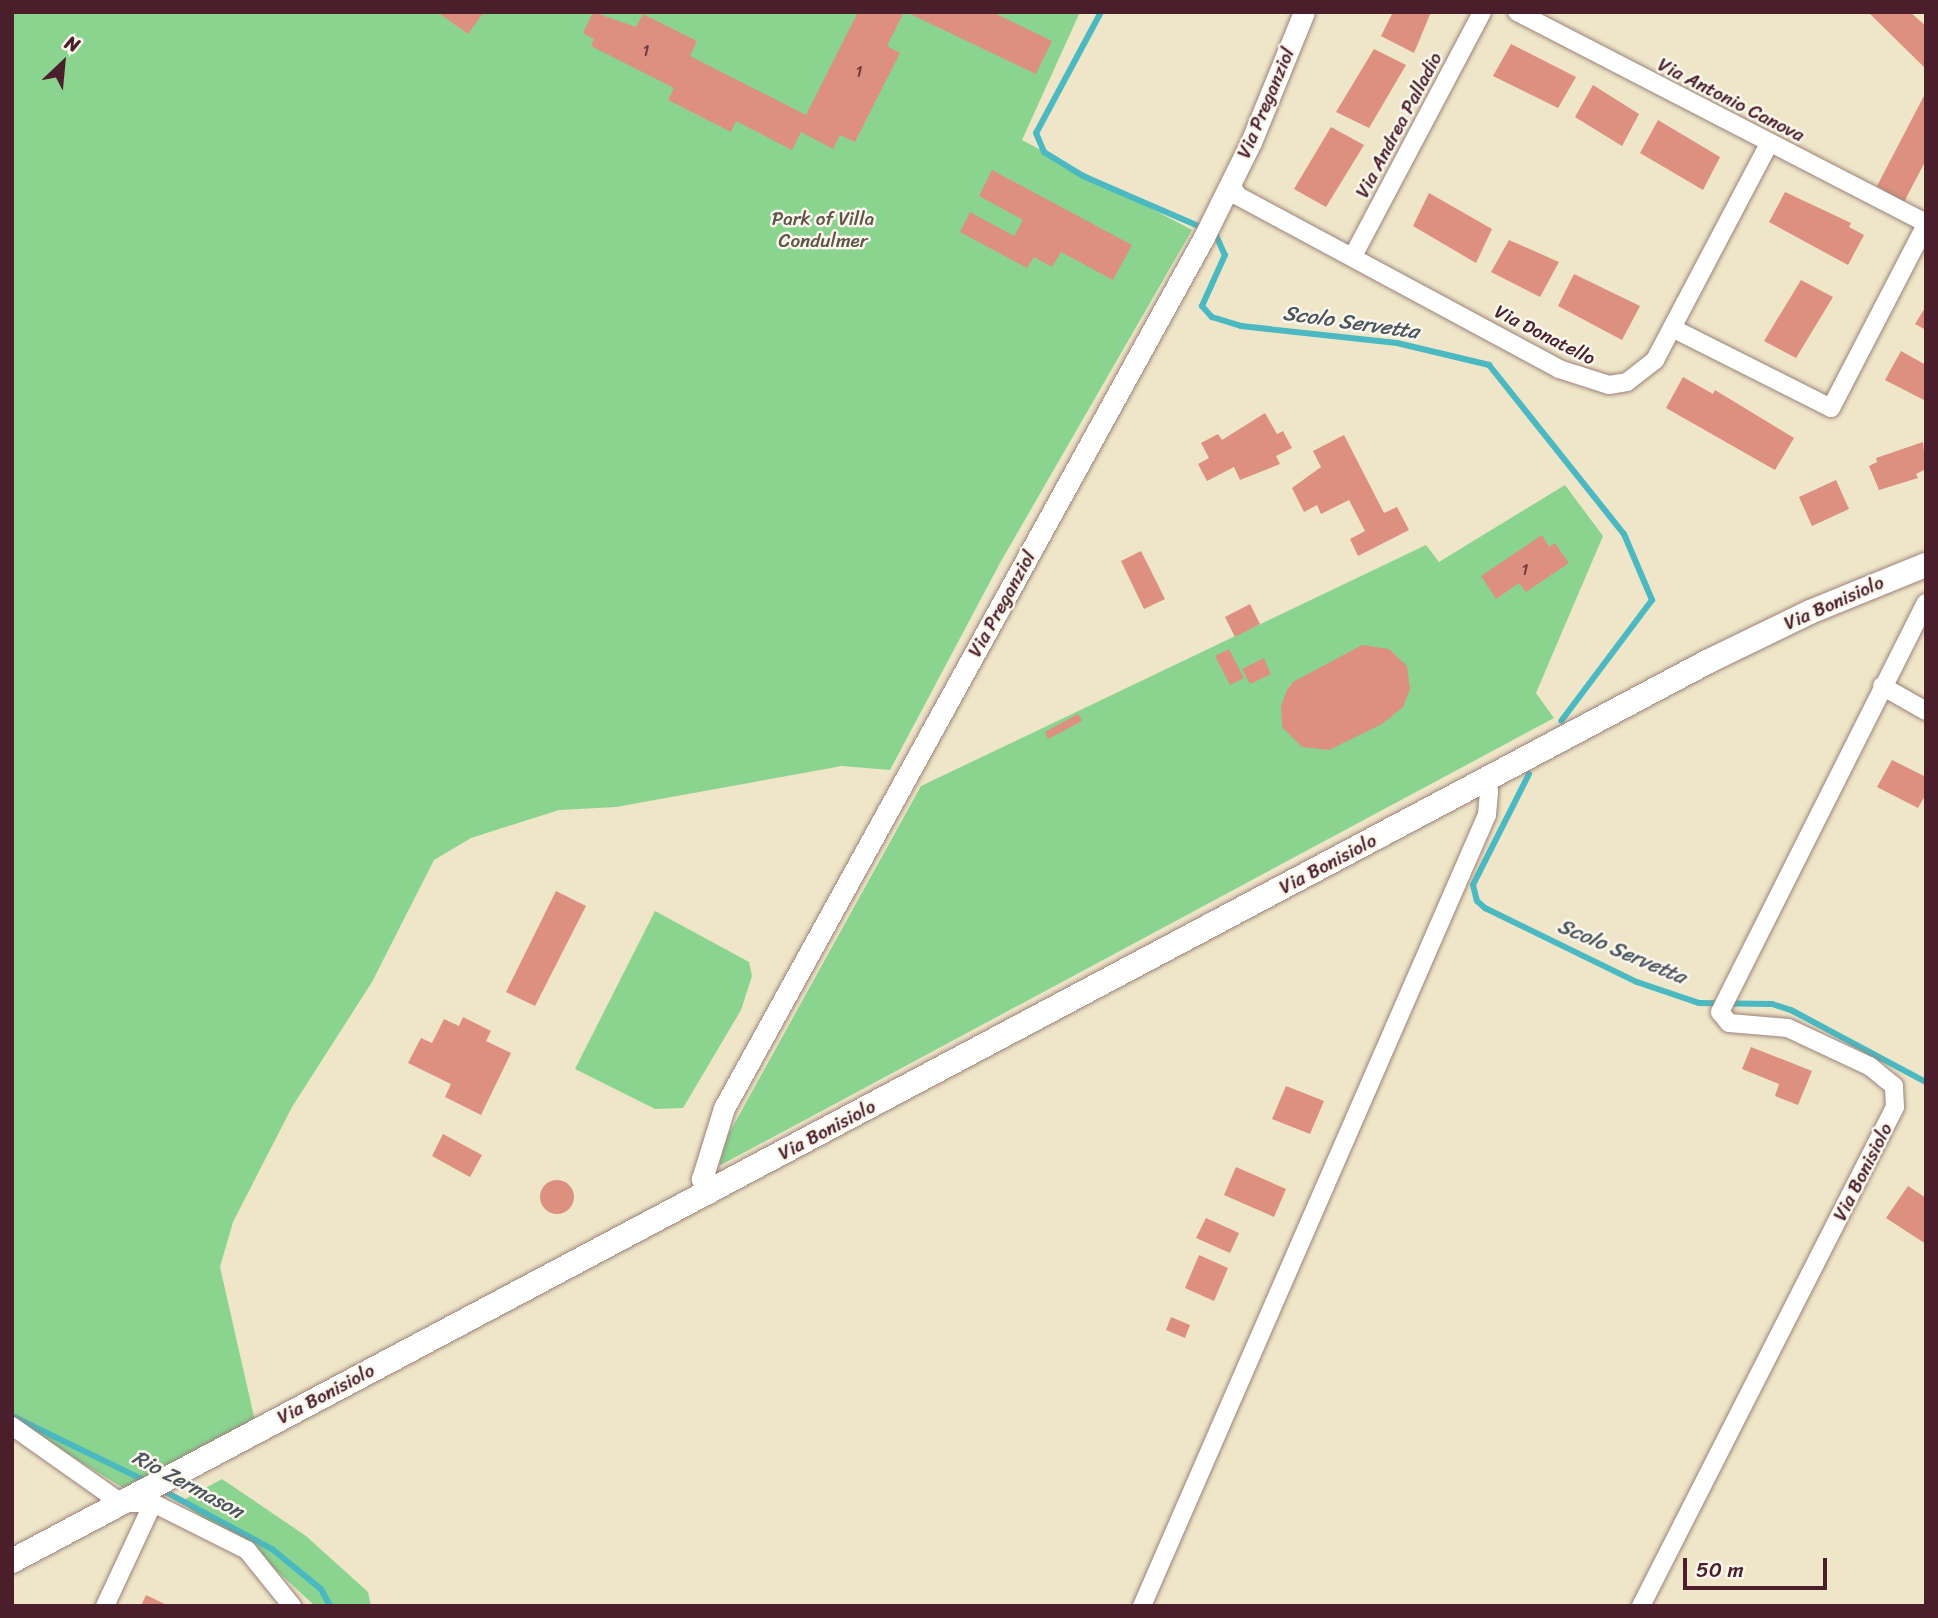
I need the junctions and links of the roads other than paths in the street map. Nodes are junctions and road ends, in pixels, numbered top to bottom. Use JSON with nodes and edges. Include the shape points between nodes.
{"nodes":[{"id":1,"x":1304,"y":12,"type":"edge"},
{"id":2,"x":1482,"y":12,"type":"edge"},
{"id":3,"x":1517,"y":12,"type":"edge"},
{"id":4,"x":1769,"y":144,"type":"junction"},
{"id":5,"x":1231,"y":193,"type":"junction"},
{"id":6,"x":1926,"y":224,"type":"edge"},
{"id":7,"x":1353,"y":256,"type":"junction"},
{"id":8,"x":1672,"y":328,"type":"junction"},
{"id":9,"x":1926,"y":565,"type":"edge"},
{"id":10,"x":1926,"y":603,"type":"edge"},
{"id":11,"x":1882,"y":686,"type":"junction"},
{"id":12,"x":1926,"y":711,"type":"edge"},
{"id":13,"x":1485,"y":781,"type":"junction"},
{"id":14,"x":709,"y":1192,"type":"junction"},
{"id":15,"x":12,"y":1426,"type":"edge"},
{"id":16,"x":121,"y":1503,"type":"junction"},
{"id":17,"x":153,"y":1503,"type":"junction"},
{"id":18,"x":12,"y":1561,"type":"edge"},
{"id":19,"x":105,"y":1606,"type":"edge"},
{"id":20,"x":292,"y":1606,"type":"edge"},
{"id":21,"x":1142,"y":1606,"type":"edge"},
{"id":22,"x":1641,"y":1606,"type":"edge"}],
"edges":[{"from":1,"to":5,"type":"street","name":"Via Preganziol"},
{"from":2,"to":7,"type":"street","name":"Via Andrea Palladio"},
{"from":3,"to":4,"type":"street","name":"Via Antonio Canova"},
{"from":4,"to":6,"type":"street","name":"Via Antonio Canova"},
{"from":4,"to":8,"type":"street","name":"Via Donatello"},
{"from":5,"to":7,"type":"street","name":"Via Donatello"},
{"from":5,"to":14,"type":"street","name":"Via Preganziol","via":[[724,1108],[702,1179]]},
{"from":6,"to":8,"type":"street","via":[[1830,408]]},
{"from":7,"to":8,"type":"street","name":"Via Donatello","via":[[1591,382],[1609,385],[1642,373]]},
{"from":9,"to":13,"type":"main road","name":"Via Bonisiolo","via":[[1810,612]]},
{"from":10,"to":11,"type":"street","name":"Via Bonisiolo"},
{"from":11,"to":12,"type":"street"},
{"from":11,"to":22,"type":"street","name":"Via Bonisiolo","via":[[1722,1005],[1729,1023],[1774,1025],[1804,1034],[1888,1077],[1897,1097],[1889,1123]]},
{"from":13,"to":14,"type":"main road","name":"Via Bonisiolo"},
{"from":13,"to":21,"type":"street","via":[[1487,816]]},
{"from":14,"to":16,"type":"main road","name":"Via Bonisiolo"},
{"from":15,"to":16,"type":"street"},
{"from":16,"to":17,"type":"street"},
{"from":16,"to":18,"type":"main road","name":"Via Bonisiolo"},
{"from":17,"to":19,"type":"street"},
{"from":17,"to":20,"type":"street","via":[[247,1550]]}]}
